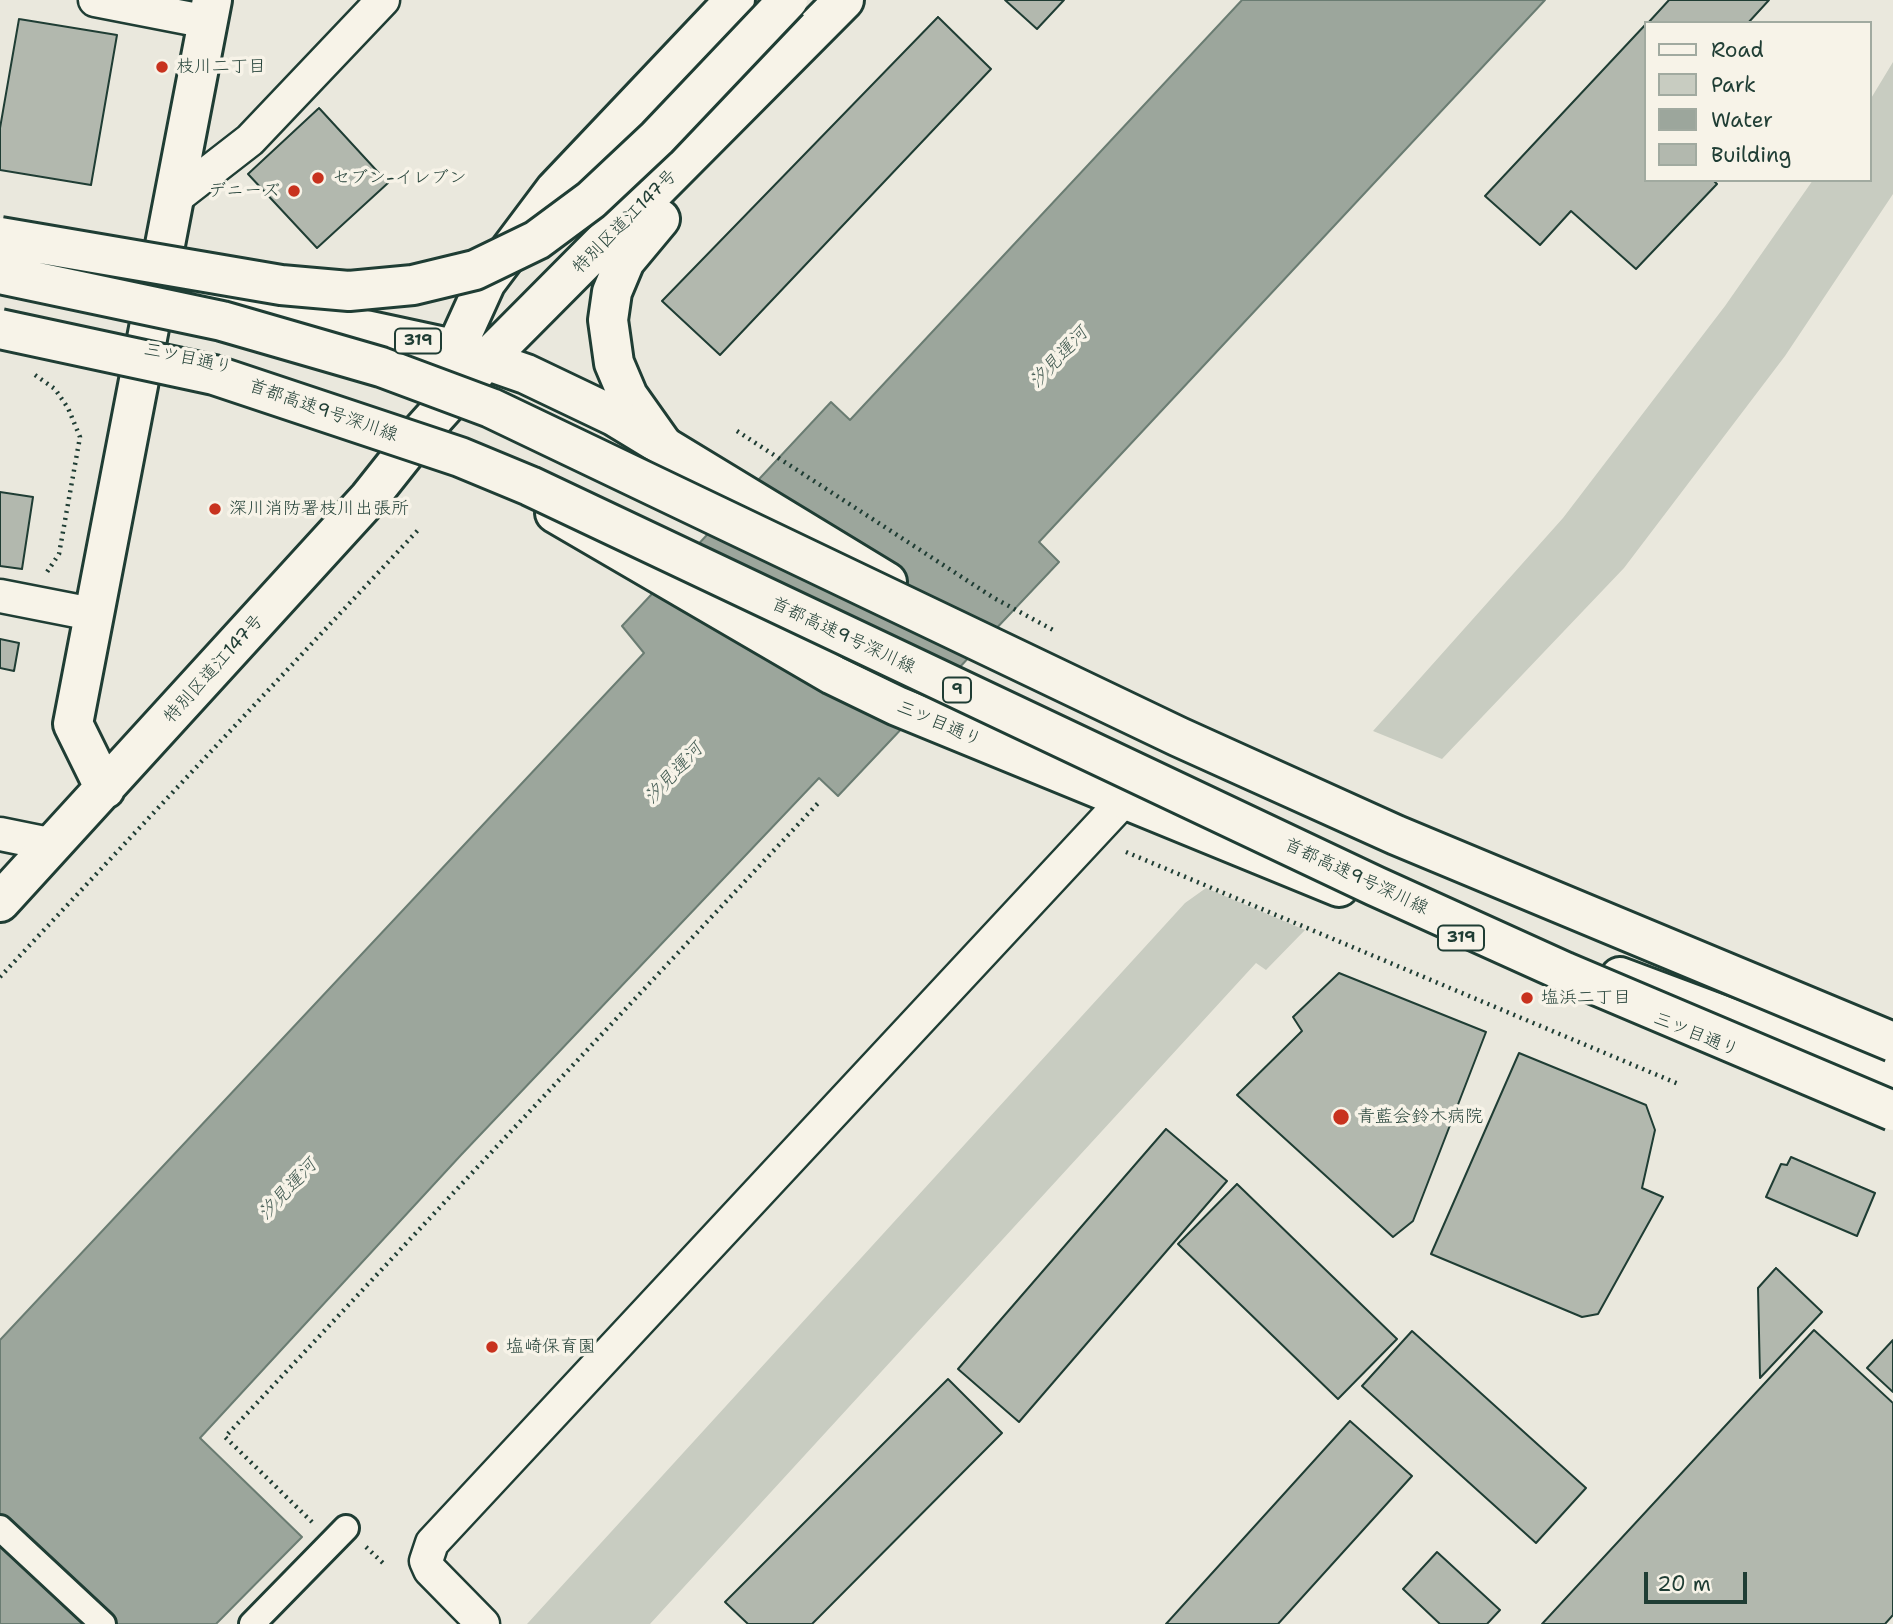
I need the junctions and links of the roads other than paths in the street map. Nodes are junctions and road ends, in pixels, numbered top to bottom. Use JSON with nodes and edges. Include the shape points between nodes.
{"nodes":[{"id":1,"x":95,"y":0,"type":"edge"},
{"id":2,"x":383,"y":0,"type":"edge"},
{"id":3,"x":736,"y":0,"type":"edge"},
{"id":4,"x":788,"y":0,"type":"edge"},
{"id":5,"x":837,"y":8,"type":"edge"},
{"id":6,"x":210,"y":11,"type":"edge"},
{"id":7,"x":174,"y":199,"type":"junction"},
{"id":8,"x":0,"y":237,"type":"edge"},
{"id":9,"x":0,"y":258,"type":"edge"},
{"id":10,"x":0,"y":274,"type":"edge"},
{"id":11,"x":156,"y":287,"type":"junction"},
{"id":12,"x":0,"y":321,"type":"edge"},
{"id":13,"x":0,"y":329,"type":"edge"},
{"id":14,"x":144,"y":349,"type":"junction"},
{"id":15,"x":470,"y":354,"type":"junction"},
{"id":16,"x":423,"y":430,"type":"junction"},
{"id":17,"x":662,"y":444,"type":"junction"},
{"id":18,"x":0,"y":596,"type":"edge"},
{"id":19,"x":92,"y":614,"type":"junction"},
{"id":20,"x":105,"y":789,"type":"junction"},
{"id":21,"x":1125,"y":799,"type":"junction"},
{"id":22,"x":0,"y":834,"type":"edge"},
{"id":23,"x":54,"y":845,"type":"junction"},
{"id":24,"x":1375,"y":886,"type":"junction"},
{"id":25,"x":0,"y":902,"type":"edge"},
{"id":26,"x":1893,"y":1028,"type":"edge"},
{"id":27,"x":1893,"y":1042,"type":"edge"},
{"id":28,"x":1893,"y":1079,"type":"edge"},
{"id":29,"x":1893,"y":1111,"type":"edge"},
{"id":30,"x":1893,"y":1116,"type":"edge"},
{"id":31,"x":0,"y":1528,"type":"edge"},
{"id":32,"x":340,"y":1535,"type":"road end"},
{"id":33,"x":103,"y":1624,"type":"edge"},
{"id":34,"x":252,"y":1624,"type":"edge"},
{"id":35,"x":483,"y":1624,"type":"edge"}],
"edges":[{"from":1,"to":6,"type":"street"},
{"from":2,"to":7,"type":"street","via":[[250,140]]},
{"from":3,"to":15,"type":"main road","name":"特別区道江147号","via":[[555,190],[486,282]]},
{"from":4,"to":8,"type":"main road","bridge":true,"via":[[657,138],[591,200],[537,240],[475,270],[413,285],[349,291],[281,285]]},
{"from":5,"to":15,"type":"main road","name":"特別区道江147号"},
{"from":5,"to":17,"type":"main road","name":"特別区道江147号","via":[[625,261],[612,292],[608,320],[614,363],[628,396]]},
{"from":6,"to":7,"type":"main road"},
{"from":7,"to":11,"type":"main road"},
{"from":9,"to":11,"type":"main road","number":"319"},
{"from":10,"to":27,"type":"main road","bridge":true,"via":[[222,321],[381,367],[491,408],[1192,743],[1396,835]]},
{"from":11,"to":14,"type":"main road"},
{"from":11,"to":15,"type":"main road","number":"319"},
{"from":12,"to":14,"type":"main road","name":"三ツ目通り","number":"319"},
{"from":13,"to":24,"type":"main road","name":"首都高速9号深川線","number":"9","bridge":true,"via":[[214,375],[460,457]]},
{"from":14,"to":16,"type":"main road","name":"三ツ目通り","number":"319","via":[[282,380]]},
{"from":14,"to":19,"type":"main road"},
{"from":15,"to":16,"type":"main road","name":"特別区道江147号"},
{"from":15,"to":17,"type":"main road","number":"319","via":[[526,374]]},
{"from":16,"to":20,"type":"main road","name":"特別区道江147号","via":[[369,498]]},
{"from":16,"to":21,"type":"main road","name":"三ツ目通り","number":"319","via":[[587,533],[833,674],[897,706]]},
{"from":17,"to":26,"type":"main road","number":"319","bridge":true,"via":[[1034,674],[1401,843],[1593,921]]},
{"from":18,"to":19,"type":"street"},
{"from":19,"to":20,"type":"main road","via":[[73,723]]},
{"from":20,"to":23,"type":"main road","name":"特別区道江147号"},
{"from":21,"to":30,"type":"main road","name":"三ツ目通り","number":"319"},
{"from":21,"to":35,"type":"street","via":[[432,1543],[426,1561],[430,1570]]},
{"from":22,"to":23,"type":"street"},
{"from":23,"to":25,"type":"main road","name":"特別区道江147号"},
{"from":24,"to":28,"type":"main road","bridge":true},
{"from":24,"to":29,"type":"main road","name":"首都高速9号深川線","number":"9","bridge":true},
{"from":31,"to":33,"type":"street"},
{"from":32,"to":34,"type":"street"}]}
